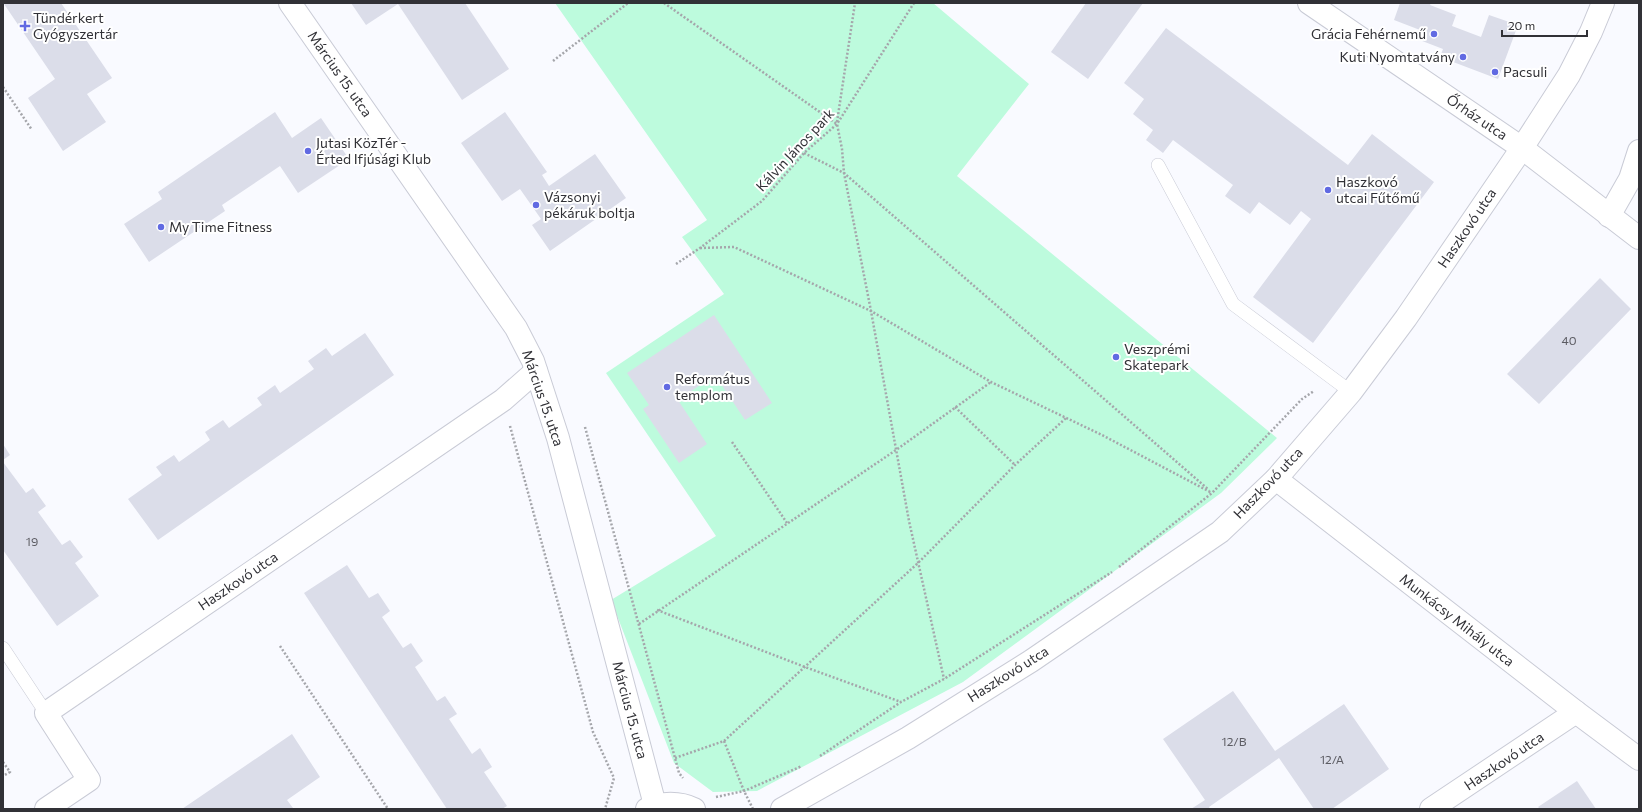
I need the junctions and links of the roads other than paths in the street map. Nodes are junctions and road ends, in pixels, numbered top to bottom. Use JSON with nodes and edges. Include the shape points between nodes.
{"nodes":[{"id":1,"x":290,"y":3,"type":"edge"},
{"id":2,"x":1603,"y":3,"type":"edge"},
{"id":3,"x":1311,"y":4,"type":"edge"},
{"id":4,"x":1522,"y":148,"type":"junction"},
{"id":5,"x":1639,"y":151,"type":"edge"},
{"id":6,"x":1158,"y":165,"type":"dead end"},
{"id":7,"x":1609,"y":216,"type":"junction"},
{"id":8,"x":1639,"y":238,"type":"edge"},
{"id":9,"x":536,"y":371,"type":"junction"},
{"id":10,"x":1351,"y":392,"type":"junction"},
{"id":11,"x":1276,"y":479,"type":"junction"},
{"id":12,"x":3,"y":648,"type":"edge"},
{"id":13,"x":1576,"y":712,"type":"junction"},
{"id":14,"x":46,"y":713,"type":"junction"},
{"id":15,"x":1639,"y":759,"type":"edge"},
{"id":16,"x":702,"y":802,"type":"edge"},
{"id":17,"x":651,"y":807,"type":"edge"},
{"id":18,"x":46,"y":809,"type":"edge"},
{"id":19,"x":782,"y":809,"type":"edge"},
{"id":20,"x":1432,"y":809,"type":"edge"}],
"edges":[{"from":1,"to":9,"type":"street","name":"Március 15. utca","via":[[516,328]]},
{"from":2,"to":4,"type":"street","name":"Haszkovó utca","via":[[1569,75]]},
{"from":3,"to":4,"type":"street","name":"Őrház utca"},
{"from":4,"to":7,"type":"street","name":"Őrház utca"},
{"from":4,"to":10,"type":"street","name":"Haszkovó utca","via":[[1406,318]]},
{"from":5,"to":7,"type":"street","via":[[1630,179]]},
{"from":6,"to":10,"type":"lane","via":[[1233,304]]},
{"from":7,"to":8,"type":"street","name":"Őrház utca"},
{"from":9,"to":14,"type":"street","name":"Haszkovó utca","via":[[503,400]]},
{"from":9,"to":17,"type":"street","name":"Március 15. utca","via":[[558,438]]},
{"from":10,"to":11,"type":"street","name":"Haszkovó utca"},
{"from":11,"to":13,"type":"street","name":"Munkácsy Mihály utca"},
{"from":11,"to":19,"type":"street","name":"Haszkovó utca","via":[[1220,532],[1048,649],[908,738]]},
{"from":12,"to":14,"type":"lane"},
{"from":13,"to":15,"type":"street","name":"Munkácsy Mihály utca"},
{"from":13,"to":20,"type":"street","name":"Haszkovó utca"},
{"from":14,"to":18,"type":"street","via":[[89,780]]},
{"from":16,"to":17,"type":"street"}]}
